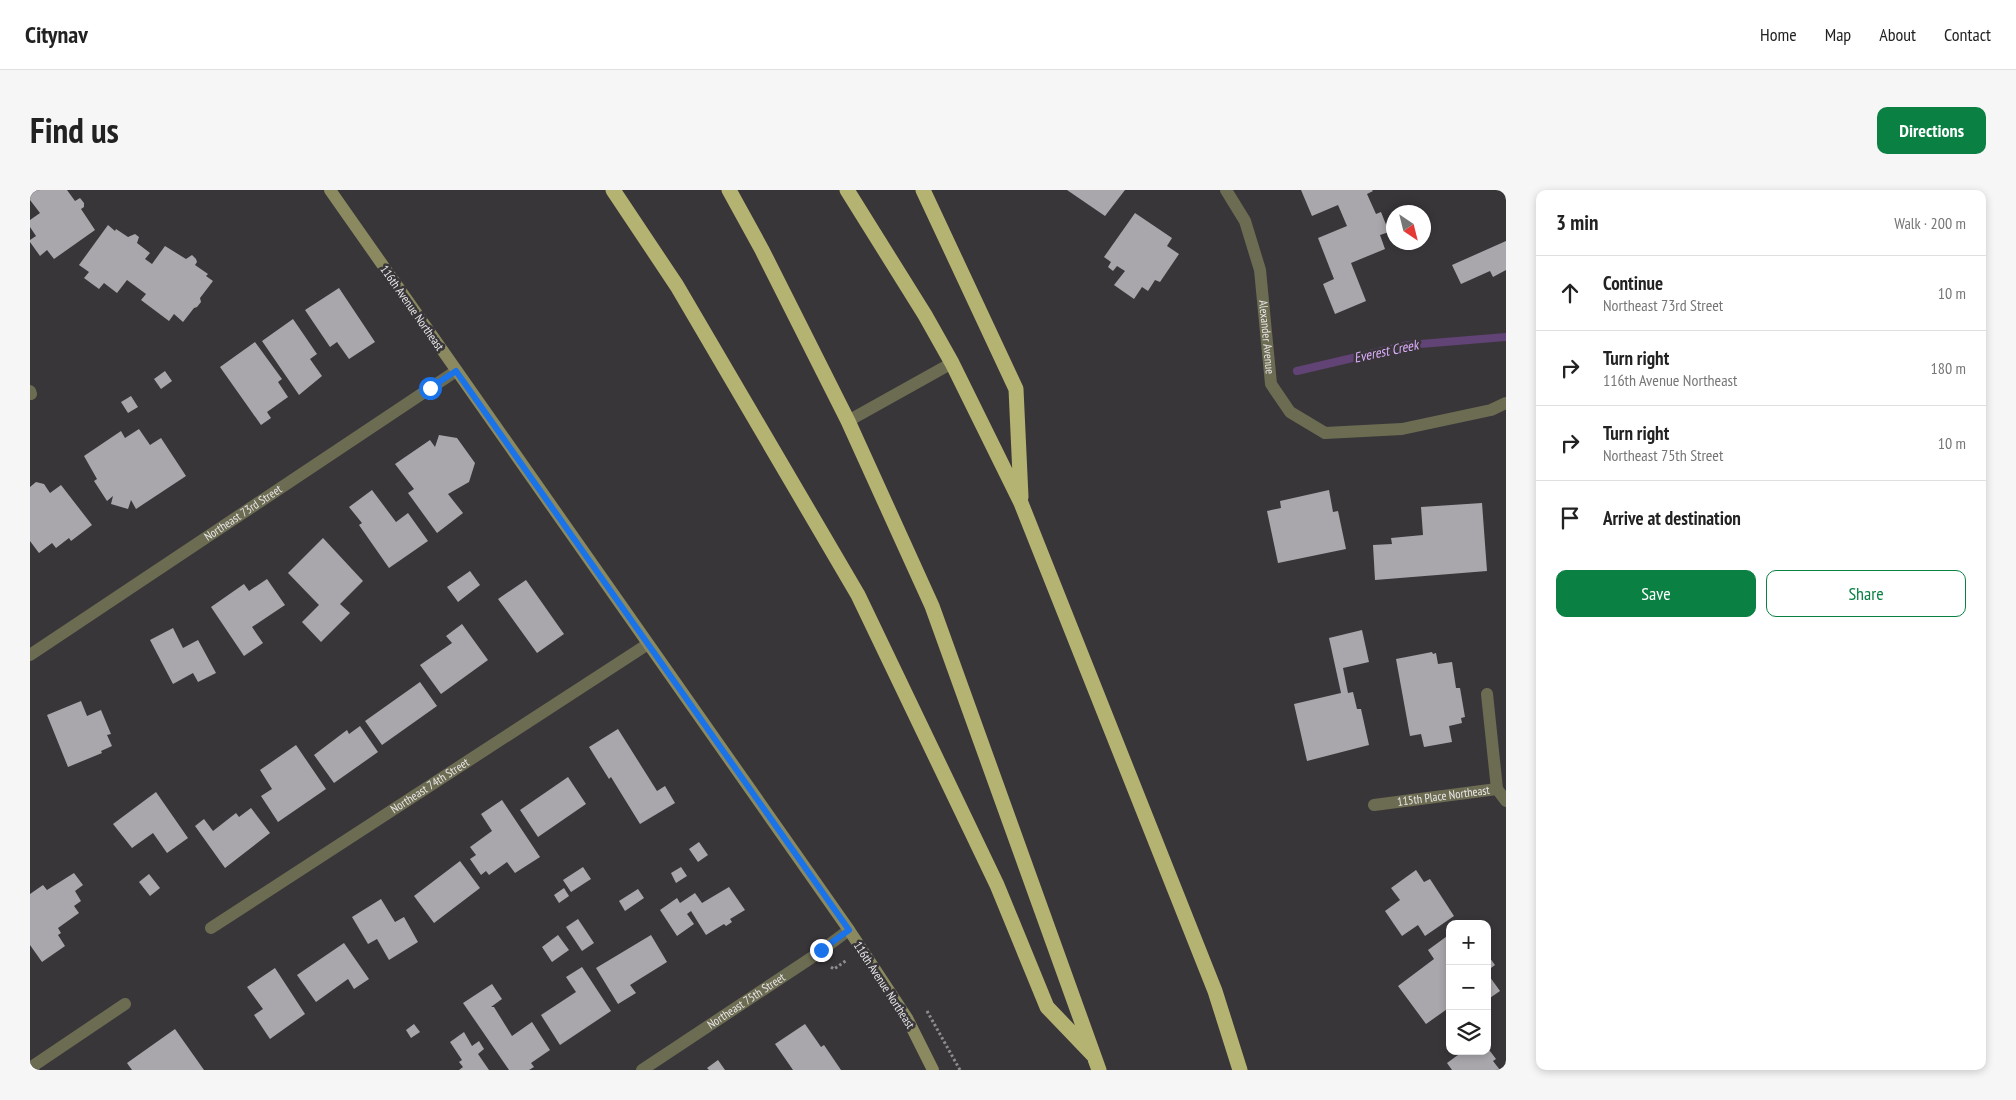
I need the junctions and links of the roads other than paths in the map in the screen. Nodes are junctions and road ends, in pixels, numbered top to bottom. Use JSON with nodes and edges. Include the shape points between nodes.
{"nodes":[{"id":1,"x":330,"y":190,"type":"edge"},
{"id":2,"x":613,"y":190,"type":"edge"},
{"id":3,"x":729,"y":190,"type":"edge"},
{"id":4,"x":847,"y":190,"type":"edge"},
{"id":5,"x":923,"y":190,"type":"edge"},
{"id":6,"x":1226,"y":190,"type":"edge"},
{"id":7,"x":952,"y":363,"type":"junction"},
{"id":8,"x":456,"y":371,"type":"junction"},
{"id":9,"x":1506,"y":403,"type":"edge"},
{"id":10,"x":848,"y":421,"type":"junction"},
{"id":11,"x":1021,"y":503,"type":"junction"},
{"id":12,"x":648,"y":644,"type":"junction"},
{"id":13,"x":30,"y":655,"type":"edge"},
{"id":14,"x":1487,"y":694,"type":"dead end"},
{"id":15,"x":1498,"y":789,"type":"junction"},
{"id":16,"x":1506,"y":801,"type":"edge"},
{"id":17,"x":1374,"y":806,"type":"dead end"},
{"id":18,"x":211,"y":928,"type":"dead end"},
{"id":19,"x":849,"y":930,"type":"junction"},
{"id":20,"x":125,"y":1004,"type":"dead end"},
{"id":21,"x":1096,"y":1063,"type":"edge"},
{"id":22,"x":30,"y":1068,"type":"edge"},
{"id":23,"x":642,"y":1070,"type":"edge"},
{"id":24,"x":934,"y":1070,"type":"edge"},
{"id":25,"x":1240,"y":1070,"type":"edge"}],
"edges":[{"from":1,"to":8,"type":"street","name":"116th Avenue Northeast"},
{"from":2,"to":21,"type":"highway","via":[[677,286],[858,595],[997,885],[1047,1007]]},
{"from":3,"to":10,"type":"highway"},
{"from":4,"to":7,"type":"highway"},
{"from":5,"to":11,"type":"highway","via":[[1016,389]]},
{"from":6,"to":9,"type":"street","name":"Alexander Avenue","via":[[1245,222],[1260,270],[1271,384],[1290,412],[1325,433],[1402,429],[1491,410]]},
{"from":7,"to":10,"type":"street"},
{"from":7,"to":11,"type":"highway"},
{"from":8,"to":12,"type":"street","name":"116th Avenue Northeast"},
{"from":8,"to":13,"type":"street","name":"Northeast 73rd Street"},
{"from":10,"to":21,"type":"highway","via":[[932,606]]},
{"from":11,"to":25,"type":"highway","via":[[1215,991]]},
{"from":12,"to":18,"type":"street","name":"Northeast 74th Street"},
{"from":12,"to":19,"type":"street","name":"116th Avenue Northeast"},
{"from":14,"to":15,"type":"street"},
{"from":15,"to":16,"type":"street","name":"115th Place Northeast"},
{"from":15,"to":17,"type":"street","name":"115th Place Northeast"},
{"from":19,"to":23,"type":"street","name":"Northeast 75th Street"},
{"from":19,"to":24,"type":"street","name":"116th Avenue Northeast","via":[[907,1018]]},
{"from":20,"to":22,"type":"street"}]}
